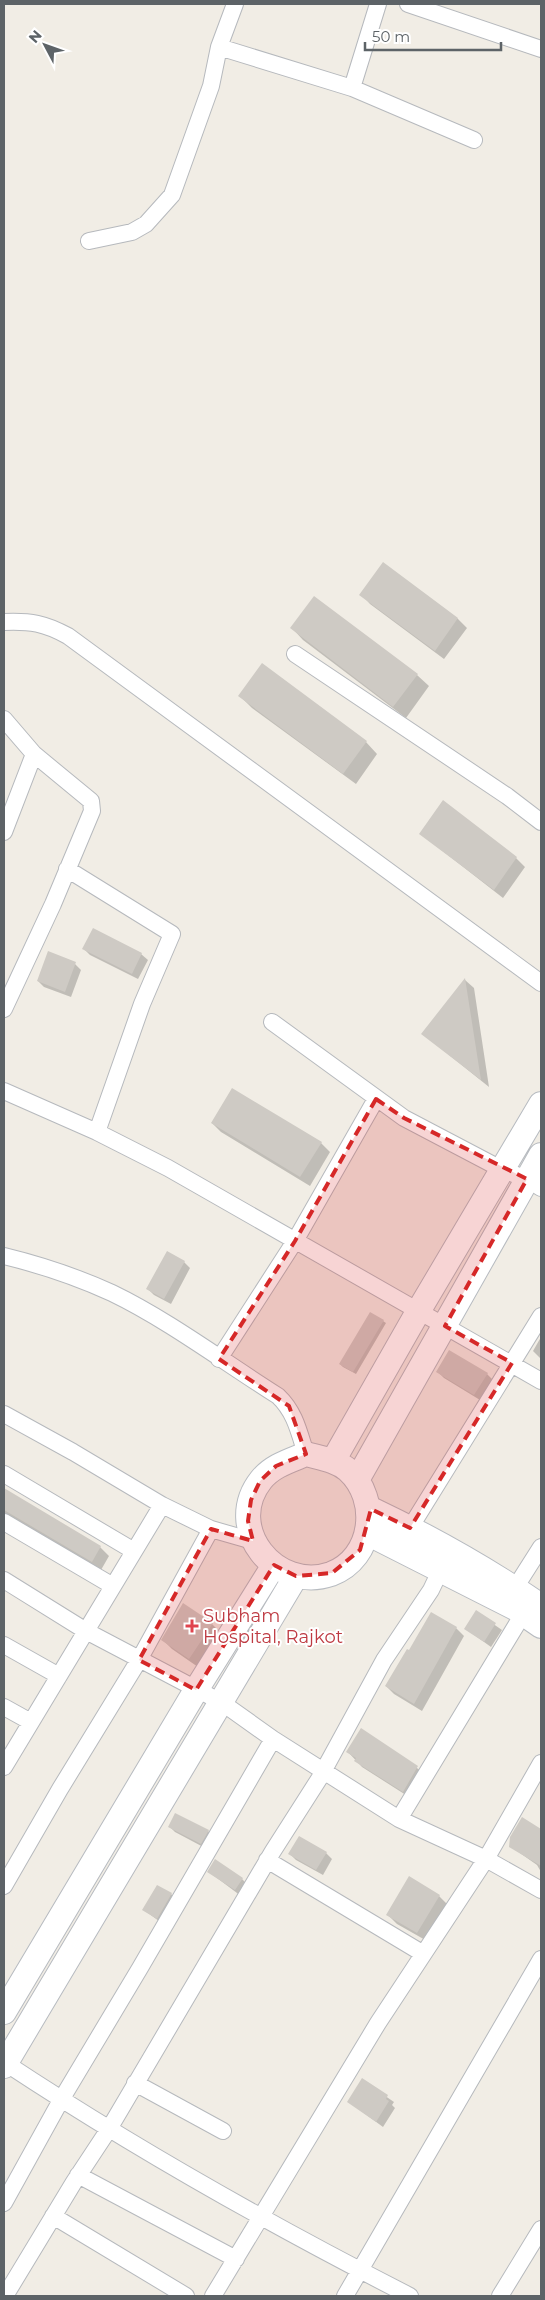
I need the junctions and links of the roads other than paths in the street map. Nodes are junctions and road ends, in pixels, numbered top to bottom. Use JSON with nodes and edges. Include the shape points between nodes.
{"nodes":[{"id":1,"x":235,"y":4,"type":"edge"},
{"id":2,"x":378,"y":4,"type":"edge"},
{"id":3,"x":408,"y":4,"type":"edge"},
{"id":4,"x":219,"y":48,"type":"junction"},
{"id":5,"x":541,"y":49,"type":"edge"},
{"id":6,"x":352,"y":88,"type":"junction"},
{"id":7,"x":474,"y":140,"type":"dead end"},
{"id":8,"x":89,"y":241,"type":"dead end"},
{"id":9,"x":4,"y":622,"type":"edge"},
{"id":10,"x":294,"y":654,"type":"dead end"},
{"id":11,"x":4,"y":719,"type":"edge"},
{"id":12,"x":34,"y":754,"type":"junction"},
{"id":13,"x":541,"y":822,"type":"edge"},
{"id":14,"x":4,"y":832,"type":"edge"},
{"id":15,"x":67,"y":869,"type":"junction"},
{"id":16,"x":541,"y":983,"type":"edge"},
{"id":17,"x":4,"y":1009,"type":"edge"},
{"id":18,"x":272,"y":1022,"type":"dead end"},
{"id":19,"x":4,"y":1091,"type":"edge"},
{"id":20,"x":376,"y":1099,"type":"junction"},
{"id":21,"x":541,"y":1104,"type":"edge"},
{"id":22,"x":97,"y":1132,"type":"junction"},
{"id":23,"x":541,"y":1155,"type":"edge"},
{"id":24,"x":503,"y":1170,"type":"junction"},
{"id":25,"x":534,"y":1184,"type":"edge"},
{"id":26,"x":295,"y":1241,"type":"junction"},
{"id":27,"x":4,"y":1256,"type":"edge"},
{"id":28,"x":419,"y":1310,"type":"junction"},
{"id":29,"x":541,"y":1316,"type":"edge"},
{"id":30,"x":445,"y":1326,"type":"junction"},
{"id":31,"x":219,"y":1359,"type":"junction"},
{"id":32,"x":512,"y":1363,"type":"junction"},
{"id":33,"x":541,"y":1381,"type":"edge"},
{"id":34,"x":6,"y":1420,"type":"edge"},
{"id":35,"x":306,"y":1454,"type":"junction"},
{"id":36,"x":334,"y":1461,"type":"junction"},
{"id":37,"x":4,"y":1474,"type":"edge"},
{"id":38,"x":357,"y":1480,"type":"junction"},
{"id":39,"x":162,"y":1505,"type":"junction"},
{"id":40,"x":369,"y":1508,"type":"junction"},
{"id":41,"x":4,"y":1522,"type":"edge"},
{"id":42,"x":410,"y":1528,"type":"junction"},
{"id":43,"x":211,"y":1529,"type":"junction"},
{"id":44,"x":367,"y":1533,"type":"junction"},
{"id":45,"x":253,"y":1541,"type":"junction"},
{"id":46,"x":541,"y":1547,"type":"edge"},
{"id":47,"x":134,"y":1551,"type":"junction"},
{"id":48,"x":274,"y":1565,"type":"junction"},
{"id":49,"x":441,"y":1569,"type":"junction"},
{"id":50,"x":296,"y":1576,"type":"junction"},
{"id":51,"x":4,"y":1580,"type":"edge"},
{"id":52,"x":113,"y":1586,"type":"junction"},
{"id":53,"x":515,"y":1588,"type":"junction"},
{"id":54,"x":535,"y":1615,"type":"edge"},
{"id":55,"x":86,"y":1631,"type":"junction"},
{"id":56,"x":4,"y":1645,"type":"edge"},
{"id":57,"x":139,"y":1660,"type":"junction"},
{"id":58,"x":59,"y":1676,"type":"junction"},
{"id":59,"x":196,"y":1690,"type":"junction"},
{"id":60,"x":221,"y":1702,"type":"junction"},
{"id":61,"x":4,"y":1707,"type":"edge"},
{"id":62,"x":31,"y":1722,"type":"junction"},
{"id":63,"x":273,"y":1739,"type":"junction"},
{"id":64,"x":541,"y":1763,"type":"edge"},
{"id":65,"x":4,"y":1767,"type":"edge"},
{"id":66,"x":324,"y":1770,"type":"junction"},
{"id":67,"x":399,"y":1819,"type":"junction"},
{"id":68,"x":486,"y":1859,"type":"junction"},
{"id":69,"x":267,"y":1860,"type":"junction"},
{"id":70,"x":4,"y":1886,"type":"edge"},
{"id":71,"x":541,"y":1890,"type":"edge"},
{"id":72,"x":422,"y":1954,"type":"junction"},
{"id":73,"x":541,"y":1960,"type":"edge"},
{"id":74,"x":4,"y":2012,"type":"edge"},
{"id":75,"x":4,"y":2064,"type":"edge"},
{"id":76,"x":136,"y":2083,"type":"junction"},
{"id":77,"x":61,"y":2100,"type":"junction"},
{"id":78,"x":109,"y":2128,"type":"junction"},
{"id":79,"x":222,"y":2131,"type":"dead end"},
{"id":80,"x":78,"y":2175,"type":"junction"},
{"id":81,"x":4,"y":2203,"type":"edge"},
{"id":82,"x":53,"y":2216,"type":"junction"},
{"id":83,"x":261,"y":2216,"type":"junction"},
{"id":84,"x":541,"y":2229,"type":"edge"},
{"id":85,"x":236,"y":2259,"type":"junction"},
{"id":86,"x":360,"y":2271,"type":"junction"},
{"id":87,"x":5,"y":2296,"type":"edge"},
{"id":88,"x":186,"y":2296,"type":"edge"},
{"id":89,"x":213,"y":2296,"type":"edge"},
{"id":90,"x":345,"y":2296,"type":"edge"},
{"id":91,"x":410,"y":2296,"type":"edge"},
{"id":92,"x":500,"y":2296,"type":"edge"}],
"edges":[{"from":1,"to":4,"type":"street"},
{"from":2,"to":6,"type":"street"},
{"from":3,"to":5,"type":"street"},
{"from":4,"to":6,"type":"street"},
{"from":4,"to":8,"type":"street","via":[[211,86],[172,195],[146,224],[132,232]]},
{"from":6,"to":7,"type":"street"},
{"from":9,"to":16,"type":"street","via":[[28,621],[48,625],[68,636]]},
{"from":10,"to":13,"type":"street","via":[[508,796]]},
{"from":11,"to":12,"type":"street"},
{"from":12,"to":14,"type":"street"},
{"from":12,"to":15,"type":"street","via":[[91,801],[88,824]]},
{"from":15,"to":17,"type":"street"},
{"from":15,"to":22,"type":"street","via":[[172,934],[142,1004]]},
{"from":18,"to":20,"type":"street"},
{"from":19,"to":22,"type":"street"},
{"from":20,"to":24,"type":"street","via":[[404,1118]]},
{"from":20,"to":26,"type":"street"},
{"from":21,"to":24,"type":"main road"},
{"from":22,"to":26,"type":"street","via":[[168,1168]]},
{"from":23,"to":25,"type":"main road"},
{"from":24,"to":25,"type":"street"},
{"from":24,"to":28,"type":"main road"},
{"from":25,"to":30,"type":"main road"},
{"from":26,"to":28,"type":"street"},
{"from":26,"to":31,"type":"street"},
{"from":27,"to":31,"type":"street","via":[[64,1273],[114,1294]]},
{"from":28,"to":30,"type":"street"},
{"from":28,"to":36,"type":"main road"},
{"from":29,"to":32,"type":"street"},
{"from":30,"to":32,"type":"street"},
{"from":30,"to":38,"type":"main road"},
{"from":31,"to":35,"type":"street","via":[[289,1406]]},
{"from":32,"to":33,"type":"street"},
{"from":32,"to":42,"type":"street"},
{"from":34,"to":39,"type":"street"},
{"from":35,"to":36,"type":"main road"},
{"from":35,"to":45,"type":"main road","via":[[276,1466],[260,1481],[251,1500],[248,1521]]},
{"from":36,"to":38,"type":"main road"},
{"from":37,"to":47,"type":"street"},
{"from":38,"to":40,"type":"main road"},
{"from":39,"to":43,"type":"street"},
{"from":39,"to":47,"type":"street"},
{"from":40,"to":42,"type":"main road"},
{"from":40,"to":44,"type":"main road"},
{"from":41,"to":52,"type":"street"},
{"from":42,"to":53,"type":"main road"},
{"from":43,"to":45,"type":"street"},
{"from":43,"to":57,"type":"street"},
{"from":44,"to":49,"type":"main road"},
{"from":44,"to":50,"type":"main road","via":[[360,1550],[348,1564],[314,1578]]},
{"from":45,"to":48,"type":"main road","via":[[264,1558]]},
{"from":46,"to":53,"type":"street"},
{"from":47,"to":52,"type":"street"},
{"from":48,"to":50,"type":"main road"},
{"from":48,"to":59,"type":"main road"},
{"from":49,"to":54,"type":"main road"},
{"from":49,"to":66,"type":"street","via":[[431,1590],[384,1660]]},
{"from":50,"to":60,"type":"main road"},
{"from":51,"to":55,"type":"street"},
{"from":52,"to":55,"type":"street"},
{"from":53,"to":54,"type":"main road"},
{"from":54,"to":67,"type":"street"},
{"from":55,"to":57,"type":"street"},
{"from":55,"to":58,"type":"street"},
{"from":56,"to":58,"type":"street"},
{"from":57,"to":59,"type":"street"},
{"from":57,"to":70,"type":"street"},
{"from":58,"to":62,"type":"street"},
{"from":59,"to":60,"type":"street"},
{"from":59,"to":74,"type":"main road"},
{"from":60,"to":63,"type":"street"},
{"from":60,"to":75,"type":"main road"},
{"from":61,"to":62,"type":"street"},
{"from":62,"to":65,"type":"street"},
{"from":63,"to":66,"type":"street"},
{"from":63,"to":77,"type":"street"},
{"from":64,"to":68,"type":"street"},
{"from":66,"to":67,"type":"street"},
{"from":66,"to":69,"type":"street"},
{"from":67,"to":68,"type":"street"},
{"from":68,"to":71,"type":"street"},
{"from":68,"to":72,"type":"street"},
{"from":69,"to":72,"type":"street"},
{"from":69,"to":76,"type":"street"},
{"from":72,"to":83,"type":"street"},
{"from":73,"to":86,"type":"street"},
{"from":75,"to":77,"type":"street"},
{"from":76,"to":78,"type":"street"},
{"from":76,"to":79,"type":"street"},
{"from":77,"to":78,"type":"street"},
{"from":77,"to":81,"type":"street"},
{"from":78,"to":80,"type":"street"},
{"from":78,"to":83,"type":"street","via":[[197,2182]]},
{"from":80,"to":82,"type":"street"},
{"from":80,"to":85,"type":"street"},
{"from":82,"to":87,"type":"street"},
{"from":82,"to":88,"type":"street"},
{"from":83,"to":85,"type":"street"},
{"from":83,"to":86,"type":"street"},
{"from":84,"to":92,"type":"street"},
{"from":85,"to":89,"type":"street"},
{"from":86,"to":90,"type":"street"},
{"from":86,"to":91,"type":"street"}]}
